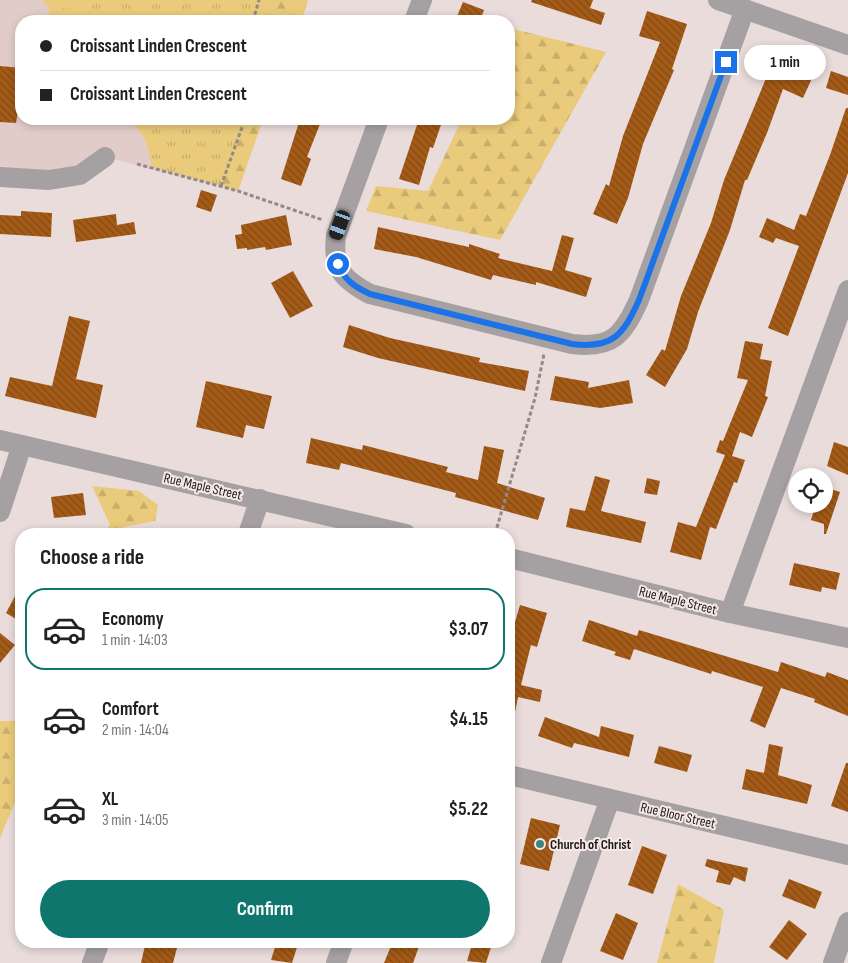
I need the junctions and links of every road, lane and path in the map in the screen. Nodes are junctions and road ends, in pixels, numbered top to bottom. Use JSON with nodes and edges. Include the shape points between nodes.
{"nodes":[{"id":1,"x":259,"y":0,"type":"edge"},
{"id":2,"x":422,"y":0,"type":"edge"},
{"id":3,"x":718,"y":0,"type":"edge"},
{"id":4,"x":746,"y":9,"type":"junction"},
{"id":5,"x":254,"y":15,"type":"edge"},
{"id":6,"x":416,"y":15,"type":"edge"},
{"id":7,"x":848,"y":45,"type":"edge"},
{"id":8,"x":243,"y":125,"type":"edge"},
{"id":9,"x":377,"y":125,"type":"edge"},
{"id":10,"x":105,"y":157,"type":"dead end"},
{"id":11,"x":137,"y":164,"type":"dead end"},
{"id":12,"x":0,"y":177,"type":"edge"},
{"id":13,"x":221,"y":186,"type":"junction"},
{"id":14,"x":340,"y":225,"type":"junction"},
{"id":15,"x":848,"y":290,"type":"edge"},
{"id":16,"x":843,"y":319,"type":"edge"},
{"id":17,"x":548,"y":336,"type":"junction"},
{"id":18,"x":0,"y":440,"type":"edge"},
{"id":19,"x":22,"y":445,"type":"junction"},
{"id":20,"x":260,"y":499,"type":"junction"},
{"id":21,"x":0,"y":512,"type":"edge"},
{"id":22,"x":250,"y":528,"type":"edge"},
{"id":23,"x":381,"y":528,"type":"edge"},
{"id":24,"x":497,"y":528,"type":"edge"},
{"id":25,"x":515,"y":559,"type":"edge"},
{"id":26,"x":730,"y":613,"type":"junction"},
{"id":27,"x":848,"y":638,"type":"edge"},
{"id":28,"x":515,"y":776,"type":"edge"},
{"id":29,"x":610,"y":800,"type":"junction"},
{"id":30,"x":848,"y":855,"type":"edge"},
{"id":31,"x":848,"y":922,"type":"edge"},
{"id":32,"x":97,"y":948,"type":"edge"},
{"id":33,"x":341,"y":948,"type":"edge"},
{"id":34,"x":92,"y":963,"type":"edge"},
{"id":35,"x":336,"y":963,"type":"edge"},
{"id":36,"x":551,"y":963,"type":"edge"},
{"id":37,"x":833,"y":963,"type":"edge"}],
"edges":[{"from":1,"to":5,"type":"path"},
{"from":2,"to":6,"type":"street"},
{"from":3,"to":4,"type":"street"},
{"from":4,"to":7,"type":"street"},
{"from":4,"to":17,"type":"street","via":[[628,325],[612,339],[593,346],[572,344]]},
{"from":8,"to":13,"type":"path"},
{"from":9,"to":14,"type":"street"},
{"from":10,"to":12,"type":"street","via":[[80,175],[48,180]]},
{"from":11,"to":13,"type":"path"},
{"from":13,"to":14,"type":"path"},
{"from":14,"to":17,"type":"street","via":[[334,251],[342,275],[355,286],[370,294]]},
{"from":15,"to":16,"type":"street"},
{"from":16,"to":26,"type":"street"},
{"from":17,"to":24,"type":"path","via":[[535,398]]},
{"from":18,"to":19,"type":"street","name":"Rue Maple Street"},
{"from":19,"to":20,"type":"street","name":"Rue Maple Street"},
{"from":19,"to":21,"type":"street"},
{"from":20,"to":22,"type":"street"},
{"from":20,"to":23,"type":"street","name":"Rue Maple Street"},
{"from":25,"to":26,"type":"street","name":"Rue Maple Street"},
{"from":26,"to":27,"type":"street","name":"Rue Maple Street"},
{"from":28,"to":29,"type":"street","name":"Rue Bloor Street"},
{"from":29,"to":30,"type":"street","name":"Rue Bloor Street"},
{"from":29,"to":36,"type":"street"},
{"from":31,"to":37,"type":"street"},
{"from":32,"to":34,"type":"street"},
{"from":33,"to":35,"type":"street"}]}
